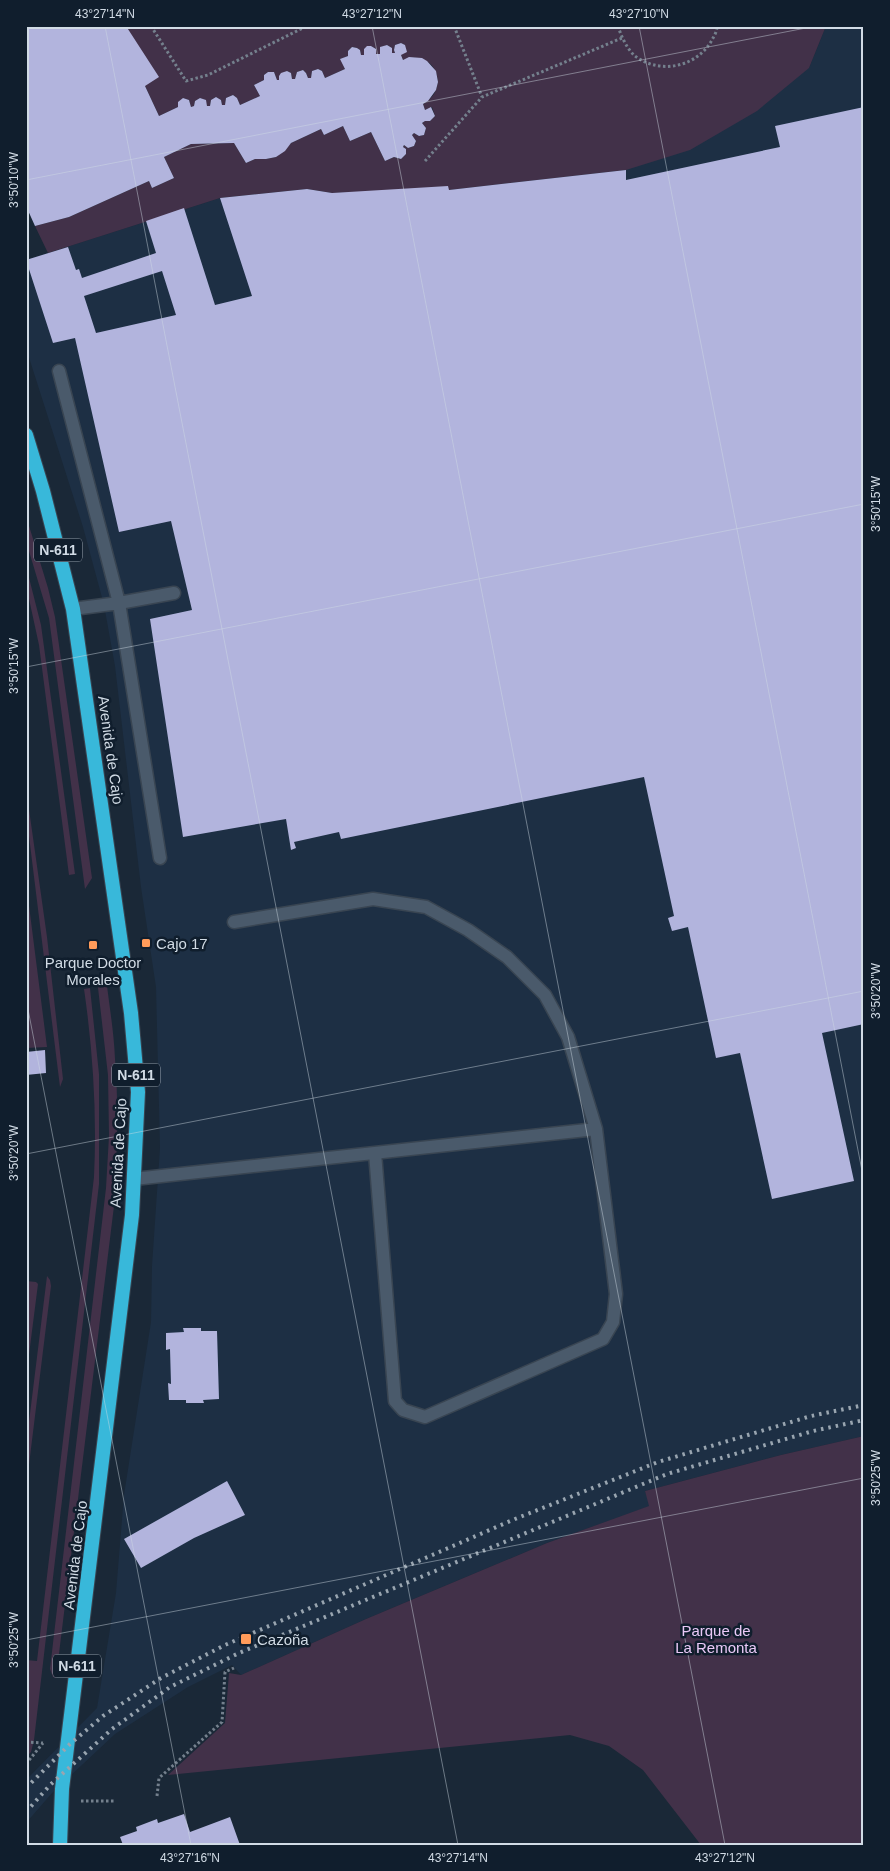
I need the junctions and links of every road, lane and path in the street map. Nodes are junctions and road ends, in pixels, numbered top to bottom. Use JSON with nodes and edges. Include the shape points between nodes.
{"nodes":[{"id":1,"x":151,"y":26,"type":"edge"},
{"id":2,"x":307,"y":26,"type":"edge"},
{"id":3,"x":454,"y":26,"type":"edge"},
{"id":4,"x":618,"y":26,"type":"edge"},
{"id":5,"x":717,"y":26,"type":"edge"},
{"id":6,"x":622,"y":38,"type":"junction"},
{"id":7,"x":482,"y":97,"type":"junction"},
{"id":8,"x":425,"y":162,"type":"dead end"},
{"id":9,"x":59,"y":371,"type":"dead end"},
{"id":10,"x":26,"y":435,"type":"edge"},
{"id":11,"x":174,"y":593,"type":"dead end"},
{"id":12,"x":119,"y":603,"type":"junction"},
{"id":13,"x":73,"y":609,"type":"junction"},
{"id":14,"x":160,"y":858,"type":"dead end"},
{"id":15,"x":234,"y":922,"type":"dead end"},
{"id":16,"x":596,"y":1129,"type":"junction"},
{"id":17,"x":376,"y":1153,"type":"junction"},
{"id":18,"x":134,"y":1179,"type":"junction"},
{"id":19,"x":234,"y":1668,"type":"dead end"},
{"id":20,"x":26,"y":1742,"type":"edge"},
{"id":21,"x":26,"y":1764,"type":"edge"},
{"id":22,"x":62,"y":1796,"type":"junction"},
{"id":23,"x":157,"y":1796,"type":"dead end"},
{"id":24,"x":116,"y":1801,"type":"dead end"},
{"id":25,"x":60,"y":1845,"type":"edge"}],
"edges":[{"from":1,"to":2,"type":"path","via":[[186,81],[208,75]]},
{"from":3,"to":7,"type":"path"},
{"from":4,"to":6,"type":"path"},
{"from":5,"to":6,"type":"path","via":[[707,48],[692,61],[672,67],[652,65],[635,56]]},
{"from":6,"to":7,"type":"path"},
{"from":7,"to":8,"type":"path"},
{"from":9,"to":12,"type":"lane"},
{"from":10,"to":13,"type":"highway","name":"Avenida de Cajo","number":"N-611"},
{"from":11,"to":12,"type":"lane"},
{"from":12,"to":13,"type":"lane"},
{"from":12,"to":14,"type":"lane"},
{"from":13,"to":18,"type":"highway","name":"Avenida de Cajo","number":"N-611","via":[[131,1013],[138,1092]]},
{"from":15,"to":16,"type":"lane","via":[[373,899],[426,908],[468,930],[507,957],[545,995],[568,1037]]},
{"from":16,"to":17,"type":"lane"},
{"from":16,"to":17,"type":"lane","via":[[616,1294],[613,1322],[603,1340],[425,1417],[403,1410],[395,1401]]},
{"from":17,"to":18,"type":"lane"},
{"from":18,"to":22,"type":"highway","name":"Avenida de Cajo","number":"N-611"},
{"from":19,"to":23,"type":"path","via":[[225,1672],[222,1722],[159,1778]]},
{"from":20,"to":21,"type":"path","via":[[43,1744]]},
{"from":22,"to":24,"type":"path"},
{"from":22,"to":25,"type":"highway","number":"N-611"}]}
